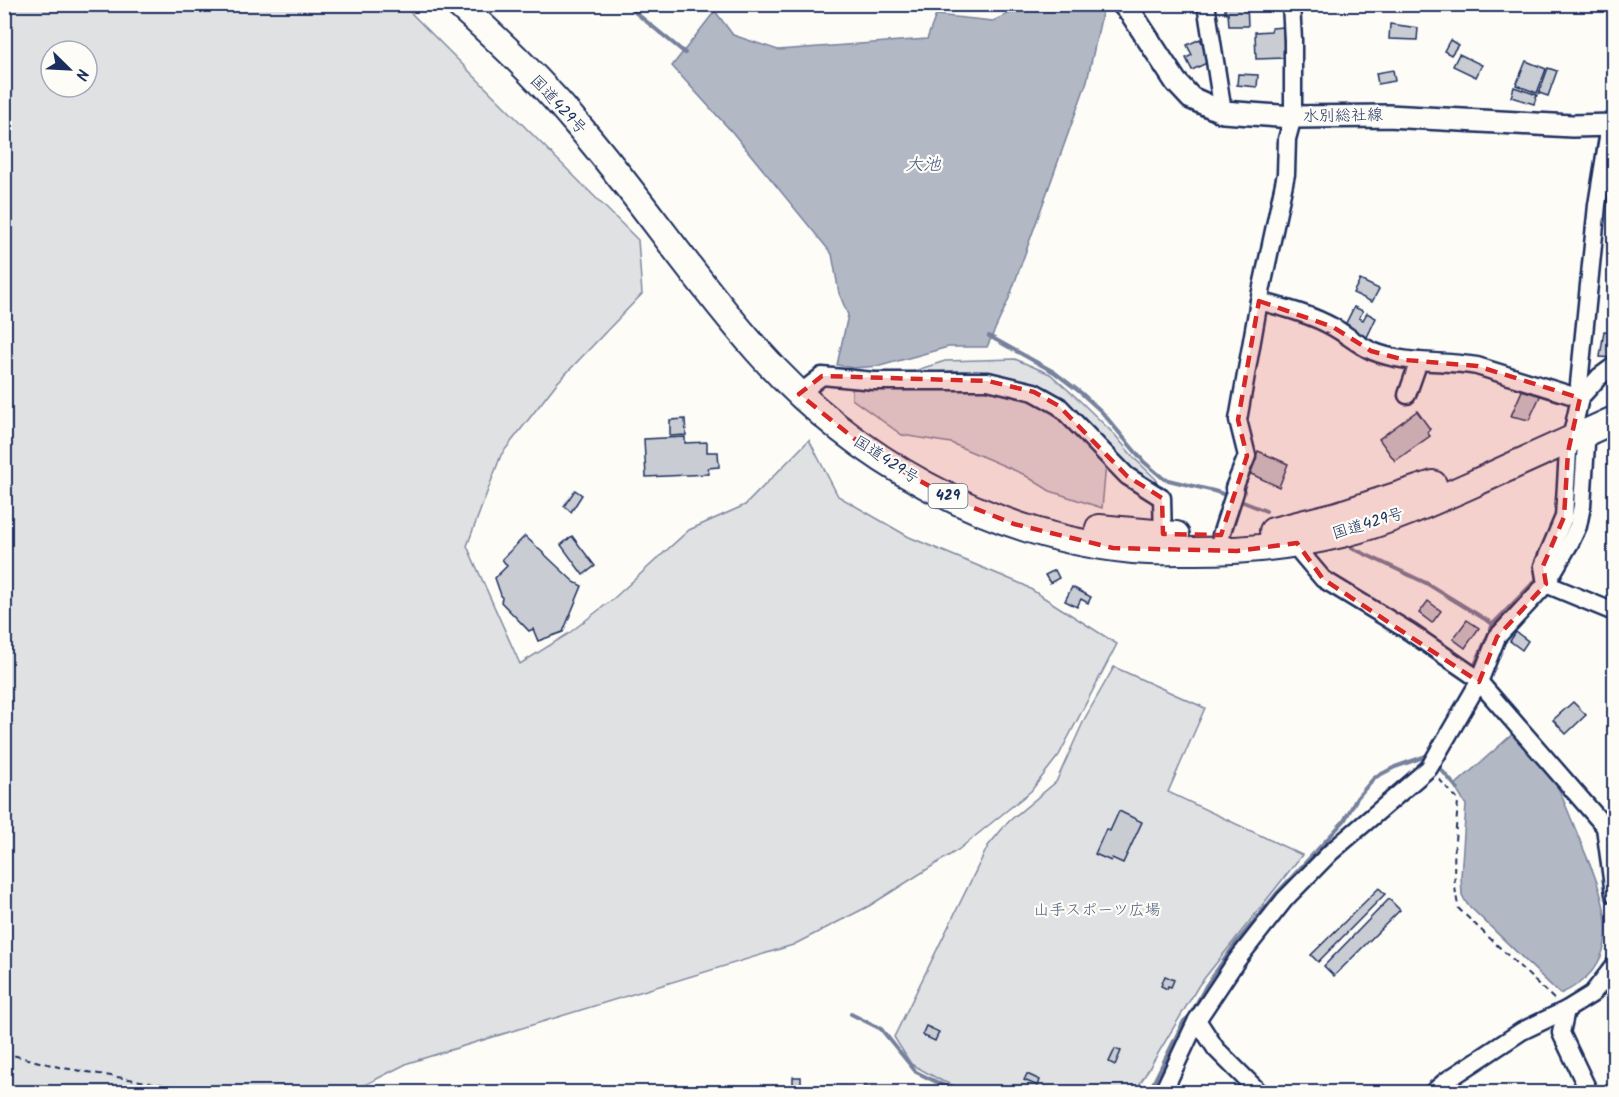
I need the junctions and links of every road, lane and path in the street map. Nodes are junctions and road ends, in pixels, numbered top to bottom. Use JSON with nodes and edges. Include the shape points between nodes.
{"nodes":[{"id":1,"x":458,"y":4,"type":"edge"},
{"id":2,"x":481,"y":4,"type":"edge"},
{"id":3,"x":1123,"y":4,"type":"edge"},
{"id":4,"x":1206,"y":4,"type":"edge"},
{"id":5,"x":1291,"y":4,"type":"edge"},
{"id":6,"x":1223,"y":112,"type":"junction"},
{"id":7,"x":1293,"y":117,"type":"junction"},
{"id":8,"x":1612,"y":125,"type":"edge"},
{"id":9,"x":1259,"y":300,"type":"junction"},
{"id":10,"x":1419,"y":361,"type":"junction"},
{"id":11,"x":1614,"y":366,"type":"edge"},
{"id":12,"x":804,"y":389,"type":"junction"},
{"id":13,"x":1407,"y":395,"type":"dead end"},
{"id":14,"x":1614,"y":403,"type":"edge"},
{"id":15,"x":1614,"y":420,"type":"edge"},
{"id":16,"x":1579,"y":422,"type":"junction"},
{"id":17,"x":1295,"y":535,"type":"junction"},
{"id":18,"x":1163,"y":543,"type":"junction"},
{"id":19,"x":1221,"y":543,"type":"junction"},
{"id":20,"x":1544,"y":576,"type":"junction"},
{"id":21,"x":1614,"y":612,"type":"edge"},
{"id":22,"x":1473,"y":676,"type":"junction"},
{"id":23,"x":1429,"y":768,"type":"junction"},
{"id":24,"x":1610,"y":832,"type":"edge"},
{"id":25,"x":1614,"y":894,"type":"edge"},
{"id":26,"x":1614,"y":966,"type":"edge"},
{"id":27,"x":1566,"y":1010,"type":"junction"},
{"id":28,"x":1197,"y":1020,"type":"junction"},
{"id":29,"x":4,"y":1053,"type":"edge"},
{"id":30,"x":200,"y":1092,"type":"edge"},
{"id":31,"x":1163,"y":1092,"type":"edge"},
{"id":32,"x":1259,"y":1092,"type":"edge"},
{"id":33,"x":1433,"y":1092,"type":"edge"},
{"id":34,"x":1589,"y":1092,"type":"edge"}],
"edges":[{"from":1,"to":12,"type":"highway","name":"国道429号","number":"429","via":[[576,123],[759,352]]},
{"from":2,"to":12,"type":"highway","name":"国道429号","number":"429","via":[[554,76],[666,211]]},
{"from":3,"to":6,"type":"main road","name":"水別総社線","via":[[1176,82],[1191,98]]},
{"from":4,"to":6,"type":"street"},
{"from":5,"to":7,"type":"street"},
{"from":6,"to":7,"type":"main road","name":"水別総社線"},
{"from":7,"to":8,"type":"main road","name":"水別総社線","via":[[1388,116],[1532,125]]},
{"from":7,"to":9,"type":"street","via":[[1287,139],[1286,174]]},
{"from":8,"to":16,"type":"street","via":[[1597,205],[1579,384]]},
{"from":9,"to":10,"type":"street","via":[[1326,323],[1371,351]]},
{"from":9,"to":19,"type":"street","via":[[1238,420],[1247,456],[1234,488]]},
{"from":10,"to":13,"type":"street"},
{"from":10,"to":16,"type":"street","via":[[1477,366]]},
{"from":11,"to":16,"type":"street","via":[[1599,377]]},
{"from":12,"to":18,"type":"highway","name":"国道429号","number":"429","via":[[832,423],[876,456],[981,511],[1078,541],[1137,551]]},
{"from":12,"to":18,"type":"street","via":[[822,376],[874,381],[988,381],[1034,392],[1059,406],[1127,476],[1162,498]]},
{"from":14,"to":16,"type":"highway","name":"国道429号","number":"429"},
{"from":15,"to":16,"type":"highway","name":"国道429号","number":"429"},
{"from":16,"to":17,"type":"highway","name":"国道429号","number":"429","via":[[1413,510],[1342,534]]},
{"from":16,"to":20,"type":"street","via":[[1586,444],[1578,526]]},
{"from":17,"to":19,"type":"highway","name":"国道429号","number":"429","via":[[1260,549]]},
{"from":17,"to":22,"type":"street","via":[[1304,556],[1323,579]]},
{"from":18,"to":19,"type":"highway","name":"国道429号","number":"429"},
{"from":20,"to":21,"type":"street"},
{"from":20,"to":22,"type":"street","via":[[1497,637]]},
{"from":22,"to":23,"type":"street"},
{"from":22,"to":24,"type":"street"},
{"from":23,"to":27,"type":"path","via":[[1458,800],[1455,868],[1459,909]]},
{"from":23,"to":28,"type":"street","via":[[1331,852],[1286,898],[1237,960]]},
{"from":24,"to":25,"type":"street"},
{"from":26,"to":27,"type":"street","via":[[1592,994]]},
{"from":27,"to":33,"type":"street","via":[[1522,1031]]},
{"from":27,"to":34,"type":"street","via":[[1562,1033]]},
{"from":28,"to":31,"type":"street"},
{"from":28,"to":32,"type":"street","via":[[1216,1048]]},
{"from":29,"to":30,"type":"path","via":[[63,1068]]}]}
